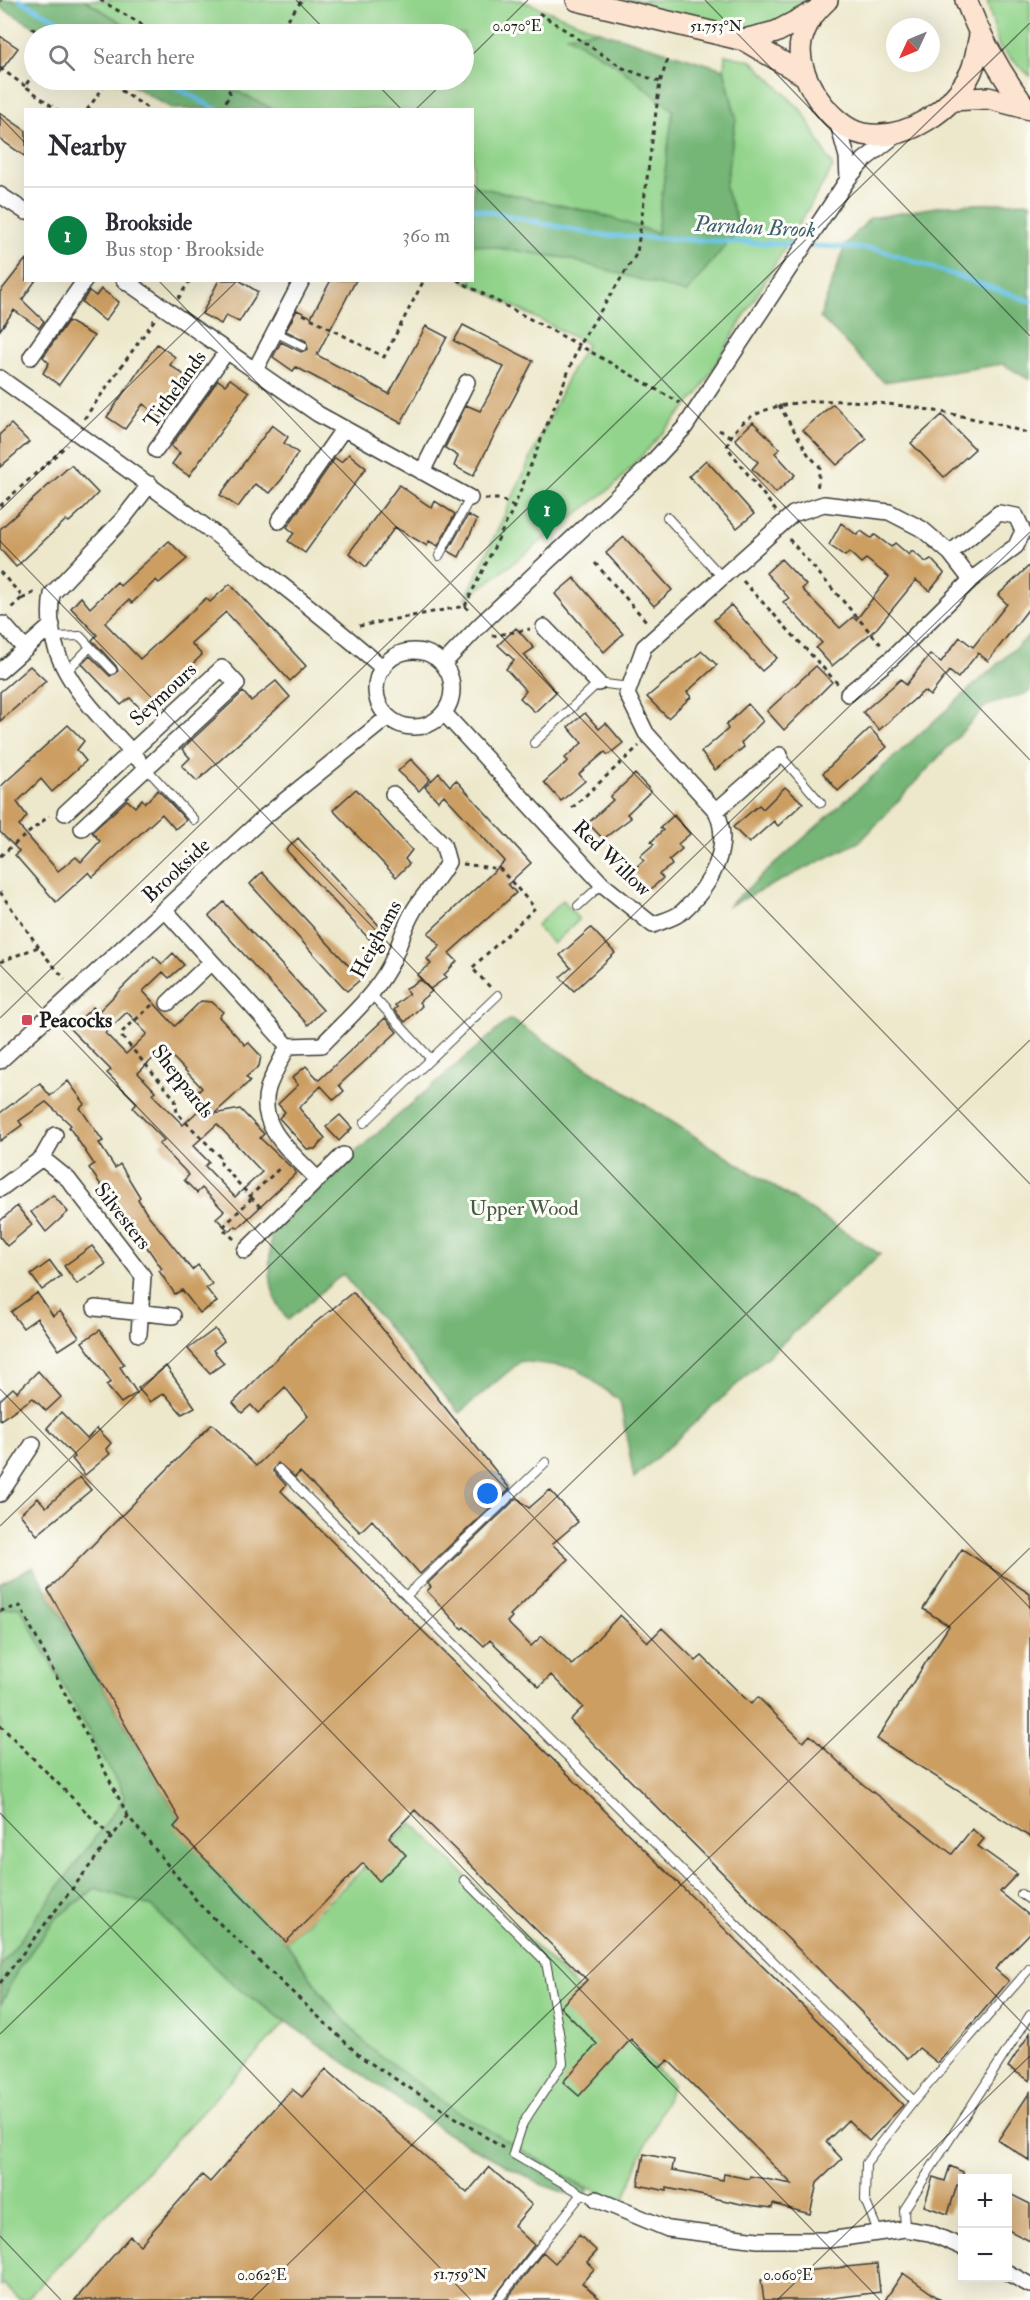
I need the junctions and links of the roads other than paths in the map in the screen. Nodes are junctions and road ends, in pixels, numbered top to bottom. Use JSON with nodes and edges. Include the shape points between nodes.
{"nodes":[{"id":1,"x":577,"y":0,"type":"edge"},
{"id":2,"x":966,"y":0,"type":"edge"},
{"id":3,"x":820,"y":7,"type":"edge"},
{"id":4,"x":980,"y":36,"type":"junction"},
{"id":5,"x":744,"y":40,"type":"junction"},
{"id":6,"x":804,"y":75,"type":"junction"},
{"id":7,"x":951,"y":100,"type":"junction"},
{"id":8,"x":1028,"y":108,"type":"edge"},
{"id":9,"x":837,"y":120,"type":"junction"},
{"id":10,"x":896,"y":135,"type":"junction"},
{"id":11,"x":848,"y":179,"type":"junction"},
{"id":12,"x":4,"y":198,"type":"edge"},
{"id":13,"x":24,"y":211,"type":"edge"},
{"id":14,"x":0,"y":214,"type":"edge"},
{"id":15,"x":84,"y":282,"type":"edge"},
{"id":16,"x":127,"y":282,"type":"edge"},
{"id":17,"x":301,"y":282,"type":"edge"},
{"id":18,"x":275,"y":332,"type":"junction"},
{"id":19,"x":303,"y":346,"type":"dead end"},
{"id":20,"x":227,"y":351,"type":"junction"},
{"id":21,"x":31,"y":357,"type":"dead end"},
{"id":22,"x":255,"y":370,"type":"junction"},
{"id":23,"x":0,"y":378,"type":"edge"},
{"id":24,"x":467,"y":382,"type":"dead end"},
{"id":25,"x":344,"y":428,"type":"junction"},
{"id":26,"x":156,"y":450,"type":"dead end"},
{"id":27,"x":422,"y":472,"type":"junction"},
{"id":28,"x":150,"y":484,"type":"junction"},
{"id":29,"x":470,"y":498,"type":"joint"},
{"id":30,"x":667,"y":517,"type":"dead end"},
{"id":31,"x":279,"y":521,"type":"dead end"},
{"id":32,"x":1027,"y":532,"type":"edge"},
{"id":33,"x":950,"y":553,"type":"junction"},
{"id":34,"x":439,"y":556,"type":"dead end"},
{"id":35,"x":727,"y":573,"type":"junction"},
{"id":36,"x":971,"y":580,"type":"junction"},
{"id":37,"x":0,"y":627,"type":"edge"},
{"id":38,"x":544,"y":627,"type":"road end"},
{"id":39,"x":53,"y":631,"type":"junction"},
{"id":40,"x":90,"y":647,"type":"junction"},
{"id":41,"x":25,"y":649,"type":"junction"},
{"id":42,"x":443,"y":664,"type":"junction"},
{"id":43,"x":383,"y":668,"type":"junction"},
{"id":44,"x":112,"y":670,"type":"dead end"},
{"id":45,"x":0,"y":671,"type":"edge"},
{"id":46,"x":65,"y":673,"type":"junction"},
{"id":47,"x":598,"y":683,"type":"junction"},
{"id":48,"x":629,"y":687,"type":"junction"},
{"id":49,"x":848,"y":694,"type":"road end"},
{"id":50,"x":444,"y":713,"type":"junction"},
{"id":51,"x":388,"y":717,"type":"junction"},
{"id":52,"x":534,"y":743,"type":"dead end"},
{"id":53,"x":132,"y":752,"type":"junction"},
{"id":54,"x":780,"y":755,"type":"joint"},
{"id":55,"x":146,"y":768,"type":"junction"},
{"id":56,"x":393,"y":794,"type":"dead end"},
{"id":57,"x":821,"y":803,"type":"dead end"},
{"id":58,"x":716,"y":810,"type":"junction"},
{"id":59,"x":65,"y":813,"type":"road end"},
{"id":60,"x":194,"y":820,"type":"dead end"},
{"id":61,"x":82,"y":828,"type":"dead end"},
{"id":62,"x":602,"y":884,"type":"junction"},
{"id":63,"x":578,"y":906,"type":"dead end"},
{"id":64,"x":164,"y":909,"type":"junction"},
{"id":65,"x":212,"y":962,"type":"junction"},
{"id":66,"x":371,"y":994,"type":"junction"},
{"id":67,"x":498,"y":995,"type":"road end"},
{"id":68,"x":168,"y":1003,"type":"road end"},
{"id":69,"x":288,"y":1046,"type":"junction"},
{"id":70,"x":431,"y":1059,"type":"junction"},
{"id":71,"x":0,"y":1061,"type":"edge"},
{"id":72,"x":364,"y":1123,"type":"dead end"},
{"id":73,"x":55,"y":1134,"type":"dead end"},
{"id":74,"x":343,"y":1155,"type":"dead end"},
{"id":75,"x":42,"y":1158,"type":"junction"},
{"id":76,"x":318,"y":1179,"type":"junction"},
{"id":77,"x":0,"y":1189,"type":"edge"},
{"id":78,"x":245,"y":1251,"type":"road end"},
{"id":79,"x":95,"y":1308,"type":"dead end"},
{"id":80,"x":140,"y":1313,"type":"junction"},
{"id":81,"x":173,"y":1316,"type":"dead end"},
{"id":82,"x":139,"y":1334,"type":"dead end"},
{"id":83,"x":33,"y":1444,"type":"dead end"},
{"id":84,"x":546,"y":1462,"type":"dead end"},
{"id":85,"x":279,"y":1469,"type":"dead end"},
{"id":86,"x":0,"y":1494,"type":"edge"},
{"id":87,"x":406,"y":1596,"type":"junction"},
{"id":88,"x":464,"y":1880,"type":"dead end"},
{"id":89,"x":1022,"y":1894,"type":"dead end"},
{"id":90,"x":1030,"y":1900,"type":"edge"},
{"id":91,"x":1030,"y":1968,"type":"edge"},
{"id":92,"x":1030,"y":2015,"type":"edge"},
{"id":93,"x":914,"y":2101,"type":"junction"},
{"id":94,"x":589,"y":2197,"type":"junction"},
{"id":95,"x":905,"y":2229,"type":"junction"},
{"id":96,"x":879,"y":2231,"type":"junction"},
{"id":97,"x":958,"y":2245,"type":"edge"},
{"id":98,"x":1012,"y":2274,"type":"edge"},
{"id":99,"x":1030,"y":2285,"type":"edge"},
{"id":100,"x":498,"y":2300,"type":"edge"}],
"edges":[{"from":1,"to":5,"type":"main road"},
{"from":2,"to":4,"type":"main road"},
{"from":3,"to":5,"type":"main road","via":[[776,32]]},
{"from":3,"to":6,"type":"main road","via":[[800,43]]},
{"from":4,"to":7,"type":"main road","via":[[971,71]]},
{"from":4,"to":8,"type":"main road","via":[[1000,73]]},
{"from":5,"to":6,"type":"main road"},
{"from":6,"to":9,"type":"main road"},
{"from":7,"to":8,"type":"main road","via":[[988,98]]},
{"from":7,"to":10,"type":"main road","via":[[927,120]]},
{"from":9,"to":10,"type":"main road","via":[[862,134]]},
{"from":9,"to":11,"type":"street","via":[[847,157]]},
{"from":10,"to":11,"type":"street","via":[[864,160]]},
{"from":11,"to":42,"type":"street","via":[[685,427]]},
{"from":12,"to":13,"type":"street"},
{"from":12,"to":14,"type":"street"},
{"from":15,"to":21,"type":"street"},
{"from":16,"to":20,"type":"street","name":"Tithelands"},
{"from":17,"to":18,"type":"street"},
{"from":18,"to":19,"type":"lane"},
{"from":18,"to":22,"type":"street"},
{"from":20,"to":22,"type":"street","name":"Tithelands"},
{"from":20,"to":26,"type":"street","name":"Tithelands"},
{"from":22,"to":25,"type":"street","name":"Tithelands"},
{"from":23,"to":28,"type":"street"},
{"from":24,"to":27,"type":"street"},
{"from":25,"to":27,"type":"street","name":"Tithelands"},
{"from":25,"to":31,"type":"street"},
{"from":27,"to":29,"type":"street","name":"Tithelands"},
{"from":28,"to":39,"type":"street","name":"Seymours","via":[[122,520],[52,594]]},
{"from":28,"to":43,"type":"street"},
{"from":29,"to":34,"type":"lane"},
{"from":30,"to":35,"type":"lane"},
{"from":32,"to":33,"type":"street","via":[[1016,516],[999,513]]},
{"from":32,"to":36,"type":"street","via":[[1016,546]]},
{"from":33,"to":35,"type":"street","via":[[922,529],[889,512],[824,504],[794,514]]},
{"from":33,"to":36,"type":"street"},
{"from":35,"to":48,"type":"street","via":[[644,647]]},
{"from":36,"to":49,"type":"street","via":[[892,658]]},
{"from":37,"to":41,"type":"street","via":[[3,624]]},
{"from":38,"to":47,"type":"street"},
{"from":39,"to":40,"type":"lane","via":[[80,636]]},
{"from":39,"to":41,"type":"street"},
{"from":39,"to":46,"type":"street","name":"Seymours"},
{"from":40,"to":44,"type":"lane"},
{"from":40,"to":46,"type":"lane"},
{"from":41,"to":45,"type":"street"},
{"from":42,"to":43,"type":"street","via":[[423,652],[412,651],[400,654]]},
{"from":42,"to":50,"type":"street","via":[[452,688]]},
{"from":43,"to":51,"type":"street","via":[[378,678],[377,699]]},
{"from":46,"to":53,"type":"street","name":"Seymours"},
{"from":47,"to":48,"type":"lane"},
{"from":47,"to":52,"type":"lane"},
{"from":48,"to":58,"type":"street","via":[[627,694],[649,737]]},
{"from":50,"to":51,"type":"street","via":[[423,726],[411,727]]},
{"from":50,"to":62,"type":"street","name":"Red Willow"},
{"from":51,"to":64,"type":"street","name":"Brookside","via":[[263,818]]},
{"from":53,"to":55,"type":"street","name":"Seymours"},
{"from":53,"to":55,"type":"street","name":"Seymours","via":[[222,668],[237,684]]},
{"from":53,"to":59,"type":"street","name":"Seymours"},
{"from":54,"to":57,"type":"lane"},
{"from":54,"to":58,"type":"street"},
{"from":55,"to":60,"type":"lane"},
{"from":55,"to":61,"type":"street","name":"Seymours"},
{"from":56,"to":66,"type":"street","name":"Heighams","via":[[443,844],[448,862],[414,909],[389,968]]},
{"from":58,"to":62,"type":"street","name":"Red Willow","via":[[722,837],[714,874],[681,913],[653,924]]},
{"from":62,"to":63,"type":"lane"},
{"from":64,"to":65,"type":"street"},
{"from":64,"to":71,"type":"street","name":"Brookside"},
{"from":65,"to":68,"type":"street"},
{"from":65,"to":69,"type":"street"},
{"from":66,"to":69,"type":"street","name":"Heighams","via":[[322,1045]]},
{"from":66,"to":70,"type":"lane"},
{"from":67,"to":70,"type":"lane"},
{"from":69,"to":76,"type":"street","via":[[268,1089],[271,1130]]},
{"from":70,"to":72,"type":"lane"},
{"from":73,"to":75,"type":"street"},
{"from":74,"to":76,"type":"street"},
{"from":75,"to":77,"type":"street"},
{"from":75,"to":80,"type":"street","name":"Silvesters","via":[[68,1179],[143,1276]]},
{"from":76,"to":78,"type":"street"},
{"from":79,"to":80,"type":"street"},
{"from":80,"to":81,"type":"street"},
{"from":80,"to":82,"type":"street","name":"Silvesters"},
{"from":83,"to":86,"type":"street"},
{"from":84,"to":87,"type":"lane"},
{"from":85,"to":87,"type":"lane"},
{"from":87,"to":93,"type":"lane"},
{"from":88,"to":94,"type":"lane","via":[[546,1962],[561,2043],[563,2063],[523,2124],[513,2154]]},
{"from":89,"to":90,"type":"lane"},
{"from":91,"to":93,"type":"lane"},
{"from":92,"to":95,"type":"lane","via":[[904,2210]]},
{"from":93,"to":96,"type":"lane","via":[[866,2163],[865,2200]]},
{"from":94,"to":96,"type":"street","via":[[668,2229],[758,2240],[829,2240]]},
{"from":94,"to":100,"type":"lane"},
{"from":95,"to":96,"type":"street"},
{"from":95,"to":97,"type":"street","via":[[930,2233]]},
{"from":98,"to":99,"type":"street"}]}
